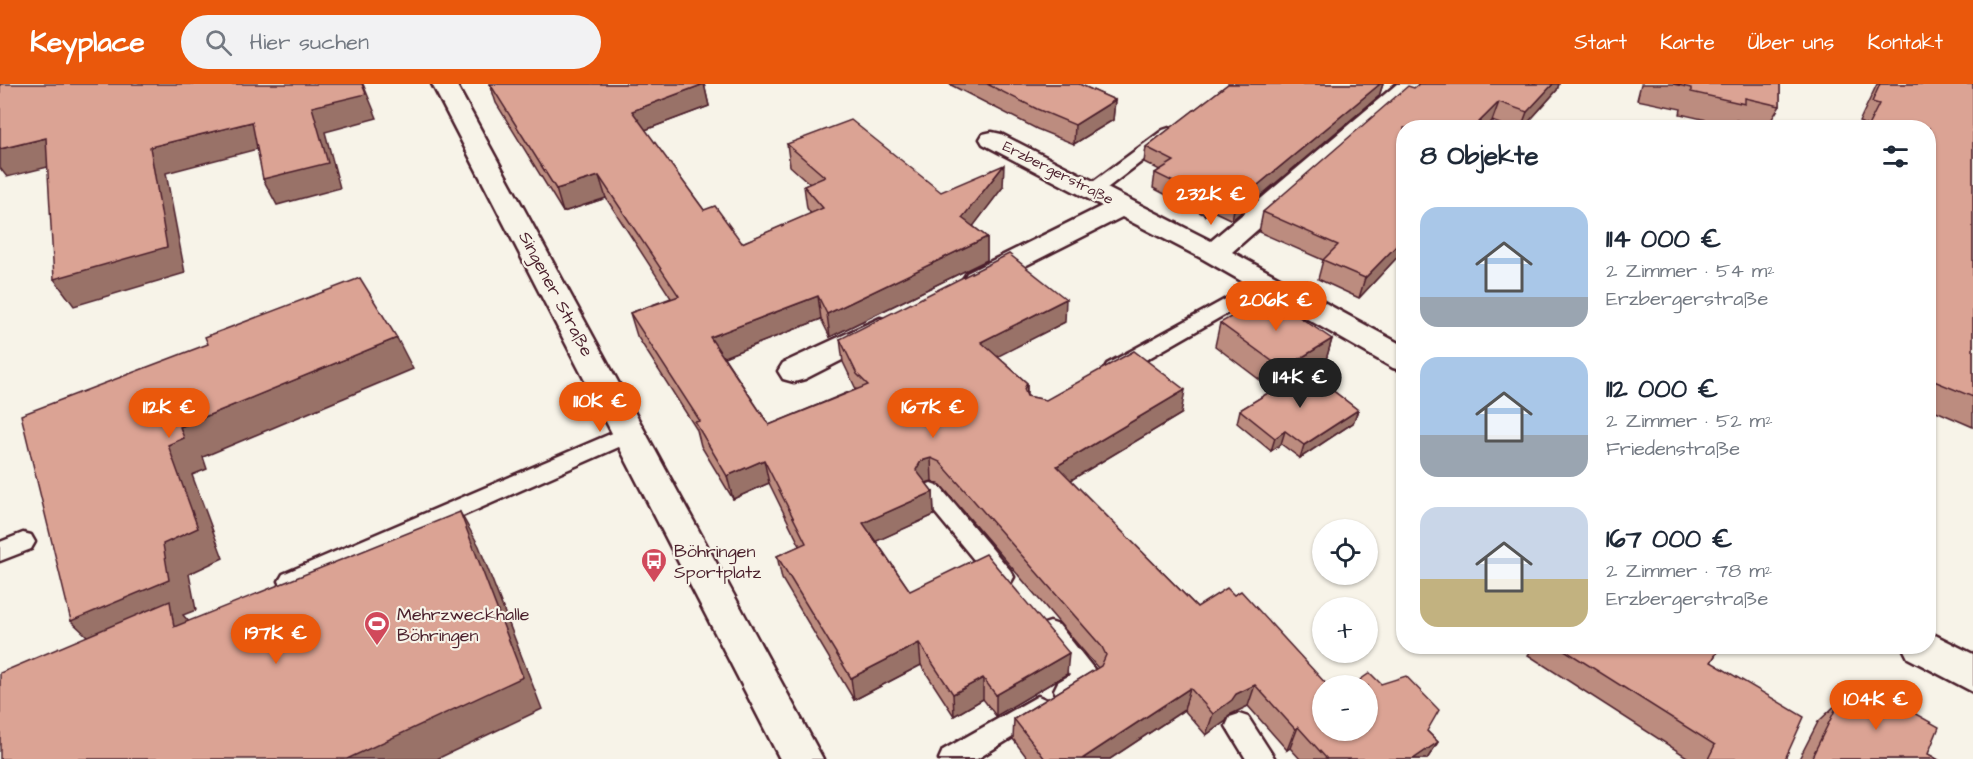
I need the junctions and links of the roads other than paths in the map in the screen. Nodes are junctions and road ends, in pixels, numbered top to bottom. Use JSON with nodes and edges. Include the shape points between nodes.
{"nodes":[{"id":1,"x":444,"y":84,"type":"edge"},
{"id":2,"x":1411,"y":84,"type":"edge"},
{"id":3,"x":1177,"y":127,"type":"edge"},
{"id":4,"x":992,"y":139,"type":"dead end"},
{"id":5,"x":1092,"y":191,"type":"junction"},
{"id":6,"x":1123,"y":206,"type":"junction"},
{"id":7,"x":1213,"y":254,"type":"junction"},
{"id":8,"x":1266,"y":283,"type":"junction"},
{"id":9,"x":953,"y":291,"type":"edge"},
{"id":10,"x":900,"y":318,"type":"edge"},
{"id":11,"x":1396,"y":356,"type":"edge"},
{"id":12,"x":794,"y":371,"type":"dead end"},
{"id":13,"x":1095,"y":380,"type":"edge"},
{"id":14,"x":629,"y":434,"type":"junction"},
{"id":15,"x":931,"y":492,"type":"edge"},
{"id":16,"x":23,"y":542,"type":"dead end"},
{"id":17,"x":0,"y":552,"type":"edge"},
{"id":18,"x":272,"y":589,"type":"edge"},
{"id":19,"x":1936,"y":654,"type":"edge"},
{"id":20,"x":1973,"y":674,"type":"edge"},
{"id":21,"x":1239,"y":726,"type":"dead end"},
{"id":22,"x":802,"y":759,"type":"edge"},
{"id":23,"x":953,"y":759,"type":"edge"},
{"id":24,"x":1261,"y":759,"type":"edge"}],
"edges":[{"from":1,"to":14,"type":"street","name":"Singener Straße"},
{"from":2,"to":7,"type":"street"},
{"from":3,"to":5,"type":"lane"},
{"from":4,"to":5,"type":"street","name":"Erzbergerstraße"},
{"from":5,"to":6,"type":"street","name":"Erzbergerstraße"},
{"from":6,"to":7,"type":"street","name":"Erzbergerstraße"},
{"from":6,"to":9,"type":"street","name":"Erzbergerstraße"},
{"from":7,"to":8,"type":"street","name":"Erzbergerstraße"},
{"from":8,"to":11,"type":"street","name":"Erzbergerstraße"},
{"from":8,"to":13,"type":"lane"},
{"from":10,"to":12,"type":"street"},
{"from":14,"to":18,"type":"lane"},
{"from":14,"to":22,"type":"street","name":"Singener Straße"},
{"from":15,"to":23,"type":"lane","via":[[1088,678]]},
{"from":16,"to":17,"type":"lane"},
{"from":19,"to":20,"type":"street"},
{"from":21,"to":24,"type":"lane"}]}
